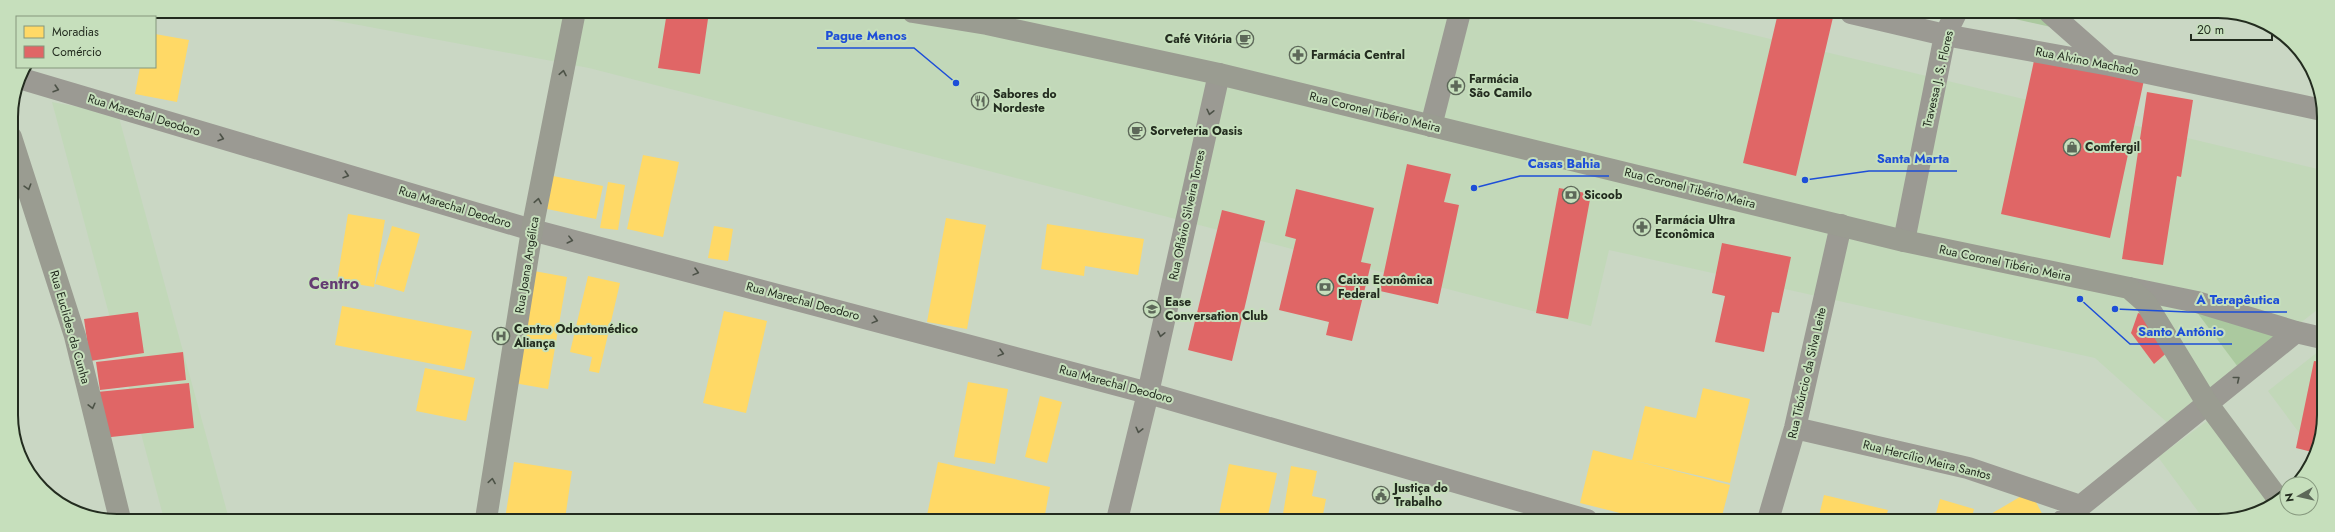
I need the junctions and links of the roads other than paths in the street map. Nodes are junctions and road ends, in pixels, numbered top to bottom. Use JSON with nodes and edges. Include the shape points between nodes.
{"nodes":[{"id":1,"x":574,"y":18,"type":"edge"},
{"id":2,"x":988,"y":18,"type":"edge"},
{"id":3,"x":1458,"y":18,"type":"edge"},
{"id":4,"x":1872,"y":18,"type":"edge"},
{"id":5,"x":1954,"y":18,"type":"edge"},
{"id":6,"x":2056,"y":18,"type":"edge"},
{"id":7,"x":1945,"y":35,"type":"junction"},
{"id":8,"x":2110,"y":65,"type":"junction"},
{"id":9,"x":1219,"y":74,"type":"junction"},
{"id":10,"x":26,"y":80,"type":"edge"},
{"id":11,"x":2316,"y":109,"type":"edge"},
{"id":12,"x":1431,"y":126,"type":"junction"},
{"id":13,"x":18,"y":159,"type":"edge"},
{"id":14,"x":1841,"y":225,"type":"junction"},
{"id":15,"x":532,"y":230,"type":"junction"},
{"id":16,"x":1904,"y":242,"type":"junction"},
{"id":17,"x":2129,"y":288,"type":"junction"},
{"id":18,"x":2296,"y":332,"type":"junction"},
{"id":19,"x":2317,"y":337,"type":"edge"},
{"id":20,"x":1148,"y":392,"type":"junction"},
{"id":21,"x":2207,"y":403,"type":"junction"},
{"id":22,"x":1795,"y":428,"type":"junction"},
{"id":23,"x":2275,"y":495,"type":"edge"},
{"id":24,"x":2080,"y":506,"type":"junction"},
{"id":25,"x":119,"y":514,"type":"edge"},
{"id":26,"x":487,"y":514,"type":"edge"},
{"id":27,"x":1118,"y":514,"type":"edge"},
{"id":28,"x":1566,"y":514,"type":"edge"},
{"id":29,"x":1770,"y":514,"type":"edge"},
{"id":30,"x":2070,"y":514,"type":"edge"}],
"edges":[{"from":15,"to":1,"type":"main road","name":"Rua Joana Angélica","one_way":true},
{"from":2,"to":9,"type":"main road","name":"Rua Coronel Tibério Meira"},
{"from":3,"to":12,"type":"street"},
{"from":4,"to":7,"type":"street","name":"Rua Alvino Machado"},
{"from":5,"to":7,"type":"street","name":"Travessa J. S. Flores"},
{"from":6,"to":8,"type":"street"},
{"from":7,"to":8,"type":"street","name":"Rua Alvino Machado"},
{"from":7,"to":16,"type":"street","name":"Travessa J. S. Flores"},
{"from":8,"to":11,"type":"street","name":"Rua Alvino Machado"},
{"from":9,"to":12,"type":"main road","name":"Rua Coronel Tibério Meira"},
{"from":9,"to":20,"type":"street","name":"Rua Oflávio Silveira Torres","one_way":true},
{"from":10,"to":15,"type":"street","name":"Rua Marechal Deodoro","one_way":true},
{"from":12,"to":14,"type":"main road","name":"Rua Coronel Tibério Meira"},
{"from":13,"to":25,"type":"main road","name":"Rua Euclides da Cunha","one_way":true,"via":[[75,336]]},
{"from":14,"to":16,"type":"main road","name":"Rua Coronel Tibério Meira"},
{"from":14,"to":22,"type":"street","name":"Rua Tibúrcio da Silva Leite"},
{"from":15,"to":20,"type":"street","name":"Rua Marechal Deodoro","one_way":true},
{"from":26,"to":15,"type":"main road","name":"Rua Joana Angélica","one_way":true},
{"from":16,"to":17,"type":"main road","name":"Rua Coronel Tibério Meira"},
{"from":17,"to":18,"type":"street","name":"Rua Coronel Tibério Meira","via":[[2197,302]]},
{"from":17,"to":21,"type":"main road","via":[[2146,303]]},
{"from":18,"to":19,"type":"street","name":"Rua Coronel Tibério Meira"},
{"from":21,"to":18,"type":"street","one_way":true},
{"from":20,"to":27,"type":"street","name":"Rua Oflávio Silveira Torres","one_way":true},
{"from":20,"to":28,"type":"street","name":"Rua Marechal Deodoro"},
{"from":21,"to":23,"type":"main road"},
{"from":21,"to":24,"type":"street"},
{"from":22,"to":24,"type":"street","name":"Rua Hercílio Meira Santos","via":[[1968,468]]},
{"from":22,"to":29,"type":"street","name":"Rua Tibúrcio da Silva Leite"},
{"from":24,"to":30,"type":"street"}]}
